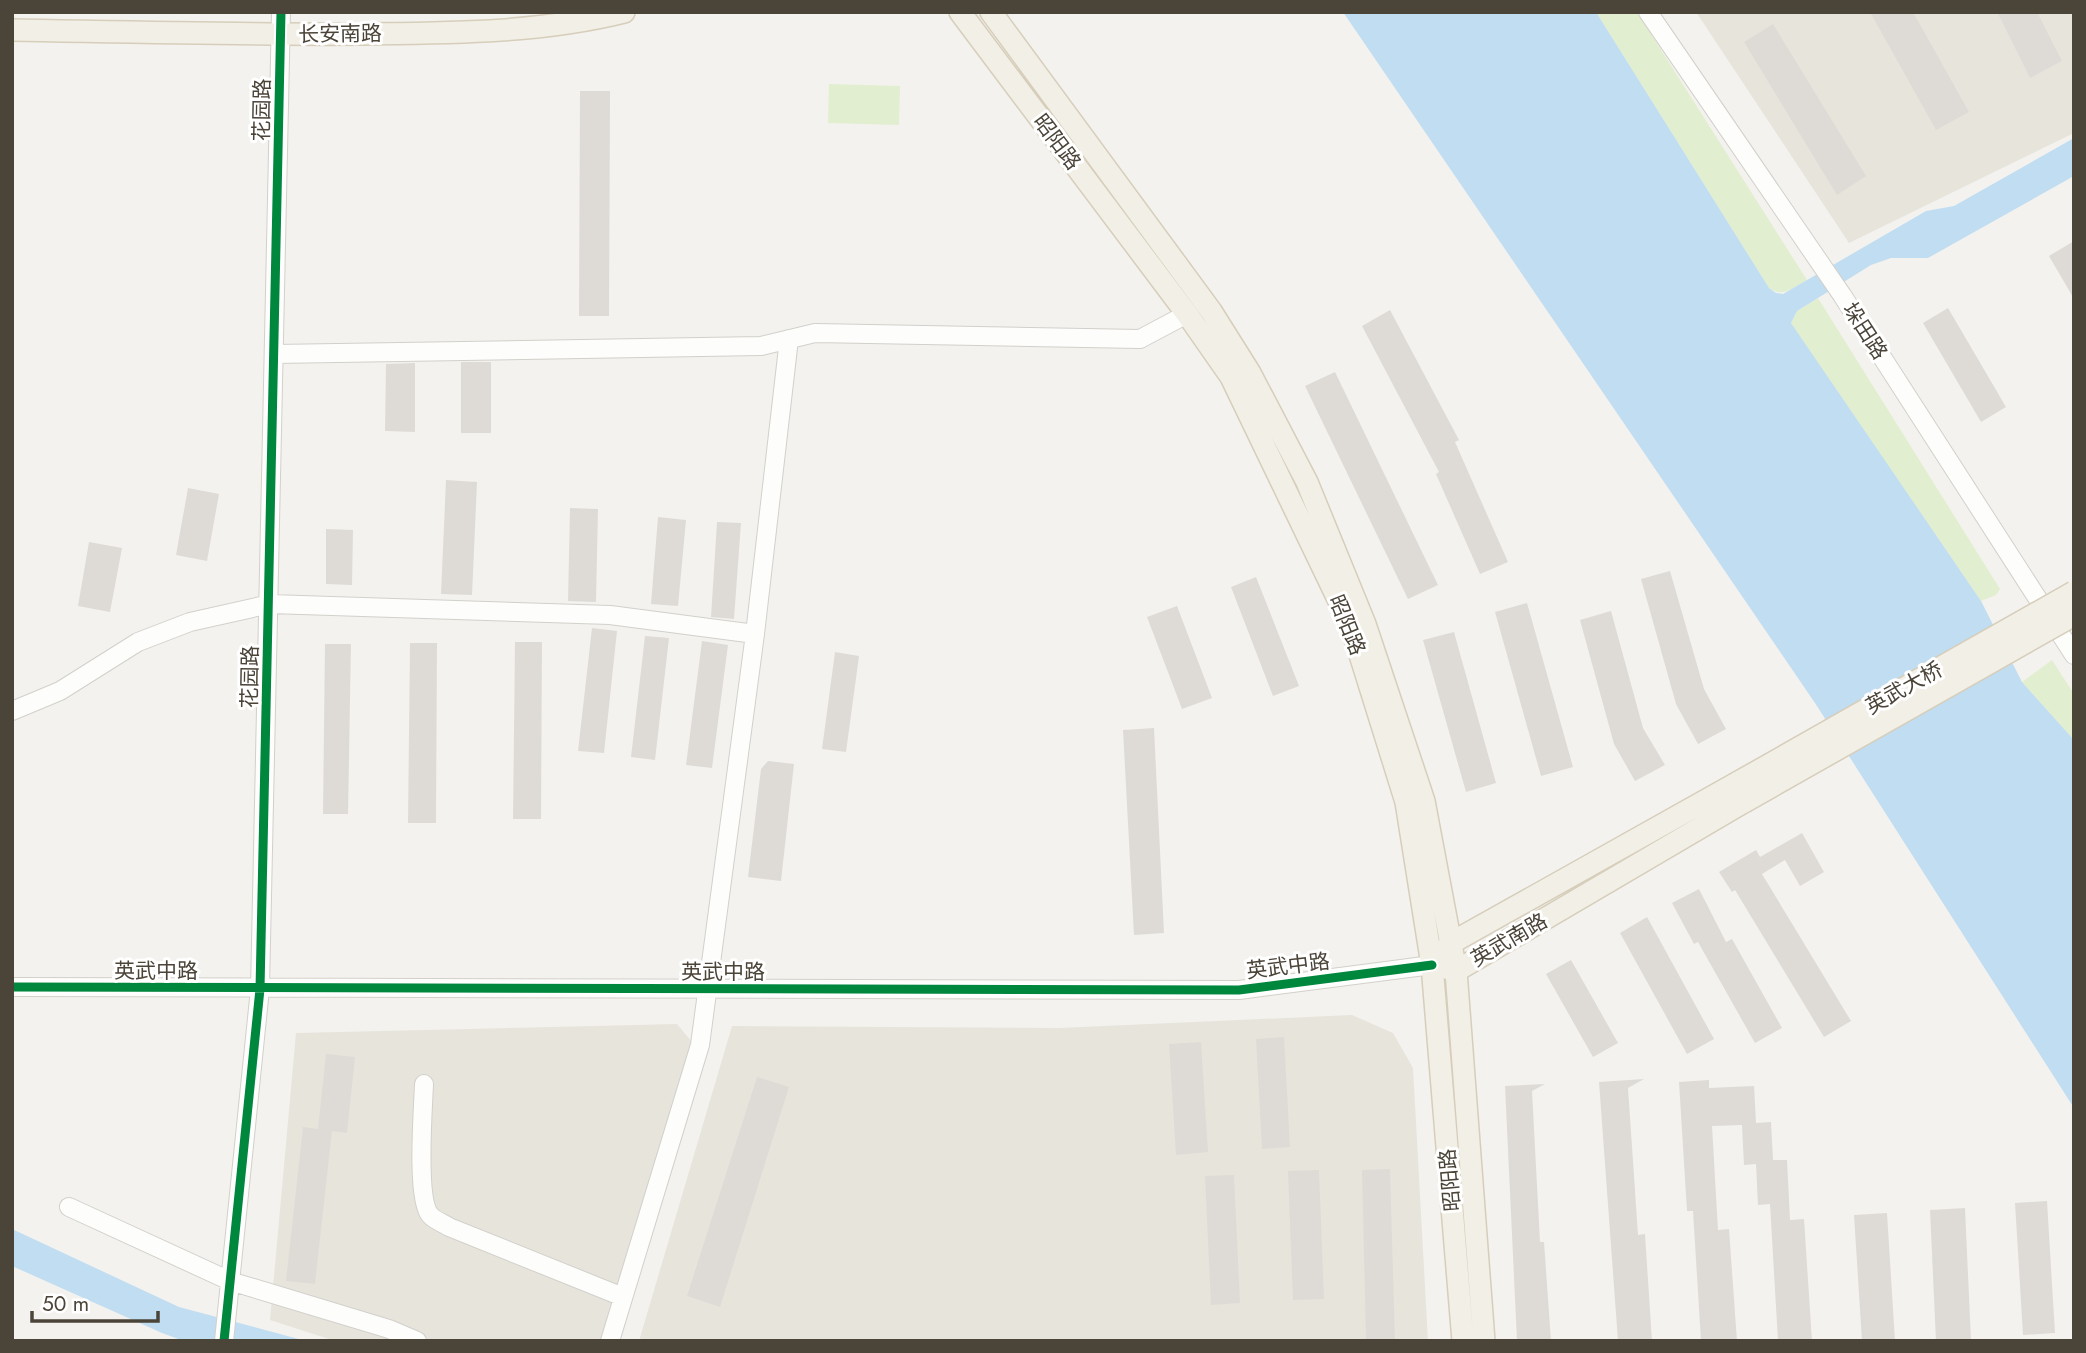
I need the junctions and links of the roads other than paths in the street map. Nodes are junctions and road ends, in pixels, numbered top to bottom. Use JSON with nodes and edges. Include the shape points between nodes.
{"nodes":[{"id":1,"x":281,"y":12,"type":"edge"},
{"id":2,"x":624,"y":12,"type":"edge"},
{"id":3,"x":960,"y":12,"type":"edge"},
{"id":4,"x":991,"y":12,"type":"edge"},
{"id":5,"x":1648,"y":12,"type":"edge"},
{"id":6,"x":12,"y":30,"type":"edge"},
{"id":7,"x":281,"y":35,"type":"junction"},
{"id":8,"x":1186,"y":314,"type":"junction"},
{"id":9,"x":789,"y":339,"type":"junction"},
{"id":10,"x":275,"y":354,"type":"junction"},
{"id":11,"x":2074,"y":592,"type":"edge"},
{"id":12,"x":270,"y":604,"type":"junction"},
{"id":13,"x":2074,"y":615,"type":"edge"},
{"id":14,"x":755,"y":634,"type":"junction"},
{"id":15,"x":2074,"y":655,"type":"edge"},
{"id":16,"x":12,"y":711,"type":"edge"},
{"id":17,"x":1740,"y":793,"type":"junction"},
{"id":18,"x":1451,"y":943,"type":"junction"},
{"id":19,"x":1432,"y":965,"type":"junction"},
{"id":20,"x":1456,"y":971,"type":"junction"},
{"id":21,"x":12,"y":987,"type":"edge"},
{"id":22,"x":260,"y":989,"type":"junction"},
{"id":23,"x":707,"y":990,"type":"junction"},
{"id":24,"x":424,"y":1084,"type":"dead end"},
{"id":25,"x":69,"y":1207,"type":"dead end"},
{"id":26,"x":230,"y":1281,"type":"junction"},
{"id":27,"x":623,"y":1297,"type":"junction"},
{"id":28,"x":224,"y":1341,"type":"edge"},
{"id":29,"x":417,"y":1341,"type":"edge"},
{"id":30,"x":610,"y":1341,"type":"edge"},
{"id":31,"x":1463,"y":1341,"type":"edge"},
{"id":32,"x":1484,"y":1341,"type":"edge"}],
"edges":[{"from":1,"to":7,"type":"street","name":"花园路"},
{"from":2,"to":7,"type":"main road","name":"长安南路","via":[[590,21],[473,33]]},
{"from":3,"to":8,"type":"main road","name":"昭阳路"},
{"from":4,"to":18,"type":"main road","name":"昭阳路","via":[[1211,311],[1250,373],[1307,482],[1365,624],[1424,801]]},
{"from":5,"to":15,"type":"street","name":"垛田路","via":[[1842,295]]},
{"from":6,"to":7,"type":"main road","name":"长安南路"},
{"from":7,"to":10,"type":"street","name":"花园路"},
{"from":8,"to":9,"type":"street","via":[[1140,339],[815,333]]},
{"from":8,"to":19,"type":"main road","name":"昭阳路","via":[[1231,377],[1351,626],[1406,802]]},
{"from":9,"to":10,"type":"street","via":[[761,346]]},
{"from":9,"to":14,"type":"street"},
{"from":10,"to":12,"type":"street","name":"花园路"},
{"from":11,"to":17,"type":"main road","name":"英武大桥","bridge":true},
{"from":12,"to":14,"type":"street","via":[[610,615]]},
{"from":12,"to":16,"type":"street","via":[[190,622],[138,642],[60,691]]},
{"from":12,"to":22,"type":"street","name":"花园路"},
{"from":13,"to":17,"type":"main road","name":"英武大桥","bridge":true},
{"from":14,"to":23,"type":"street"},
{"from":17,"to":18,"type":"main road","name":"英武南路"},
{"from":17,"to":20,"type":"main road","name":"英武南路"},
{"from":18,"to":19,"type":"main road","name":"英武南路"},
{"from":18,"to":20,"type":"main road","name":"昭阳路"},
{"from":19,"to":20,"type":"main road","name":"英武南路"},
{"from":19,"to":23,"type":"street","name":"英武中路","via":[[1239,990]]},
{"from":19,"to":31,"type":"main road","name":"昭阳路"},
{"from":20,"to":32,"type":"main road","name":"昭阳路"},
{"from":21,"to":22,"type":"street","name":"英武中路"},
{"from":22,"to":23,"type":"street","name":"英武中路"},
{"from":22,"to":26,"type":"street","name":"花园路"},
{"from":23,"to":27,"type":"street","via":[[700,1045]]},
{"from":24,"to":27,"type":"street","via":[[422,1177],[424,1204],[431,1217]]},
{"from":25,"to":26,"type":"street"},
{"from":26,"to":28,"type":"street","name":"花园路"},
{"from":26,"to":29,"type":"street"},
{"from":27,"to":30,"type":"street"}]}
